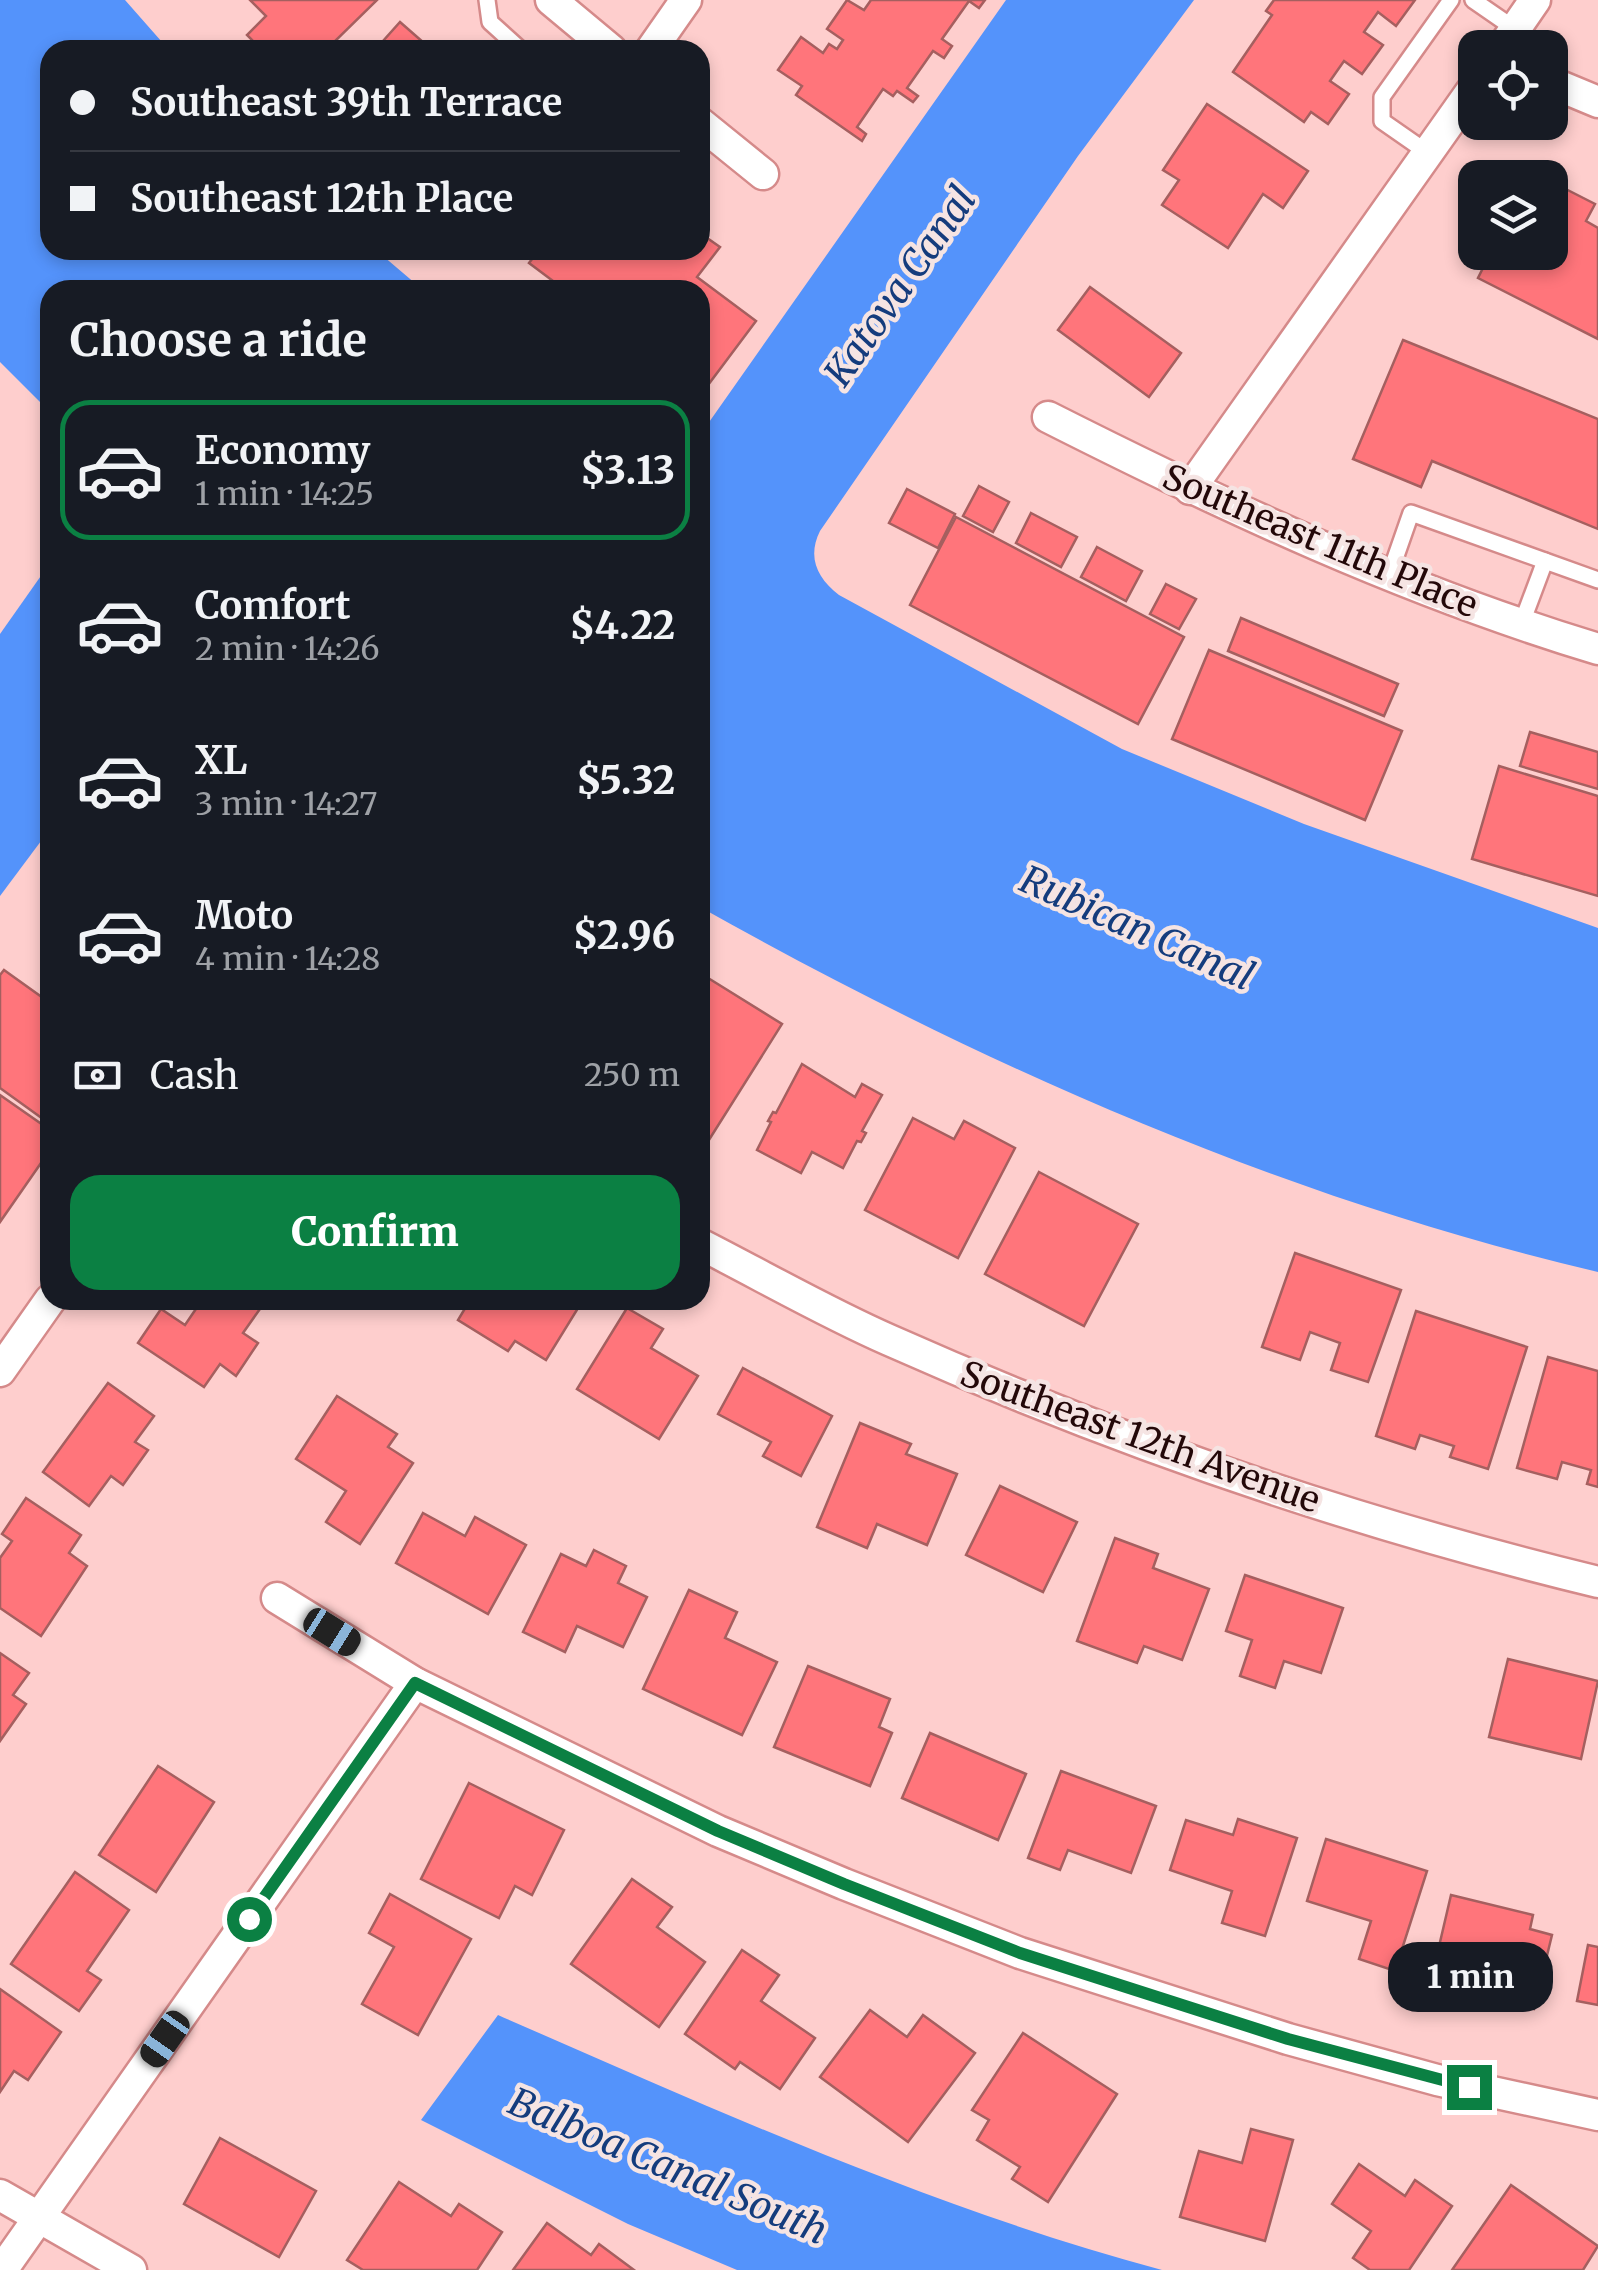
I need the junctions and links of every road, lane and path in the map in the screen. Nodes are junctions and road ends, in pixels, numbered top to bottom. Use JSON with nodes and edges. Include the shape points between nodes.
{"nodes":[{"id":1,"x":487,"y":0,"type":"edge"},
{"id":2,"x":551,"y":0,"type":"edge"},
{"id":3,"x":686,"y":0,"type":"edge"},
{"id":4,"x":1450,"y":0,"type":"edge"},
{"id":5,"x":1473,"y":0,"type":"edge"},
{"id":6,"x":1536,"y":0,"type":"edge"},
{"id":7,"x":1501,"y":30,"type":"edge"},
{"id":8,"x":1515,"y":30,"type":"edge"},
{"id":9,"x":510,"y":40,"type":"edge"},
{"id":10,"x":599,"y":40,"type":"edge"},
{"id":11,"x":658,"y":40,"type":"edge"},
{"id":12,"x":1568,"y":90,"type":"edge"},
{"id":13,"x":1598,"y":102,"type":"edge"},
{"id":14,"x":1458,"y":110,"type":"edge"},
{"id":15,"x":710,"y":131,"type":"edge"},
{"id":16,"x":1428,"y":153,"type":"junction"},
{"id":17,"x":763,"y":174,"type":"dead end"},
{"id":18,"x":1048,"y":417,"type":"dead end"},
{"id":19,"x":1190,"y":489,"type":"junction"},
{"id":20,"x":1545,"y":561,"type":"junction"},
{"id":21,"x":1389,"y":576,"type":"junction"},
{"id":22,"x":1598,"y":580,"type":"edge"},
{"id":23,"x":1521,"y":624,"type":"junction"},
{"id":24,"x":1598,"y":649,"type":"edge"},
{"id":25,"x":710,"y":1249,"type":"edge"},
{"id":26,"x":43,"y":1310,"type":"edge"},
{"id":27,"x":0,"y":1371,"type":"edge"},
{"id":28,"x":1598,"y":1582,"type":"edge"},
{"id":29,"x":277,"y":1598,"type":"dead end"},
{"id":30,"x":415,"y":1683,"type":"junction"},
{"id":31,"x":1598,"y":2115,"type":"edge"},
{"id":32,"x":0,"y":2195,"type":"edge"},
{"id":33,"x":39,"y":2218,"type":"junction"},
{"id":34,"x":2,"y":2270,"type":"edge"},
{"id":35,"x":131,"y":2270,"type":"edge"}],
"edges":[{"from":1,"to":9,"type":"lane","via":[[490,22]]},
{"from":2,"to":10,"type":"street"},
{"from":3,"to":11,"type":"street"},
{"from":4,"to":16,"type":"lane","via":[[1382,96],[1382,121]]},
{"from":5,"to":7,"type":"lane"},
{"from":6,"to":8,"type":"street"},
{"from":12,"to":13,"type":"street"},
{"from":14,"to":16,"type":"street"},
{"from":15,"to":17,"type":"street"},
{"from":16,"to":19,"type":"street"},
{"from":18,"to":19,"type":"street","name":"Southeast 11th Place"},
{"from":19,"to":21,"type":"street","name":"Southeast 11th Place"},
{"from":20,"to":21,"type":"lane","via":[[1411,513]]},
{"from":20,"to":22,"type":"lane"},
{"from":20,"to":23,"type":"lane"},
{"from":21,"to":23,"type":"street","name":"Southeast 11th Place"},
{"from":23,"to":24,"type":"street","name":"Southeast 11th Place"},
{"from":25,"to":28,"type":"street","name":"Southeast 12th Avenue","via":[[884,1338],[1264,1488]]},
{"from":26,"to":27,"type":"street"},
{"from":29,"to":30,"type":"street"},
{"from":30,"to":31,"type":"street","via":[[718,1831],[1020,1953],[1325,2050]]},
{"from":30,"to":33,"type":"street"},
{"from":32,"to":33,"type":"street"},
{"from":33,"to":34,"type":"street"},
{"from":33,"to":35,"type":"street"}]}
